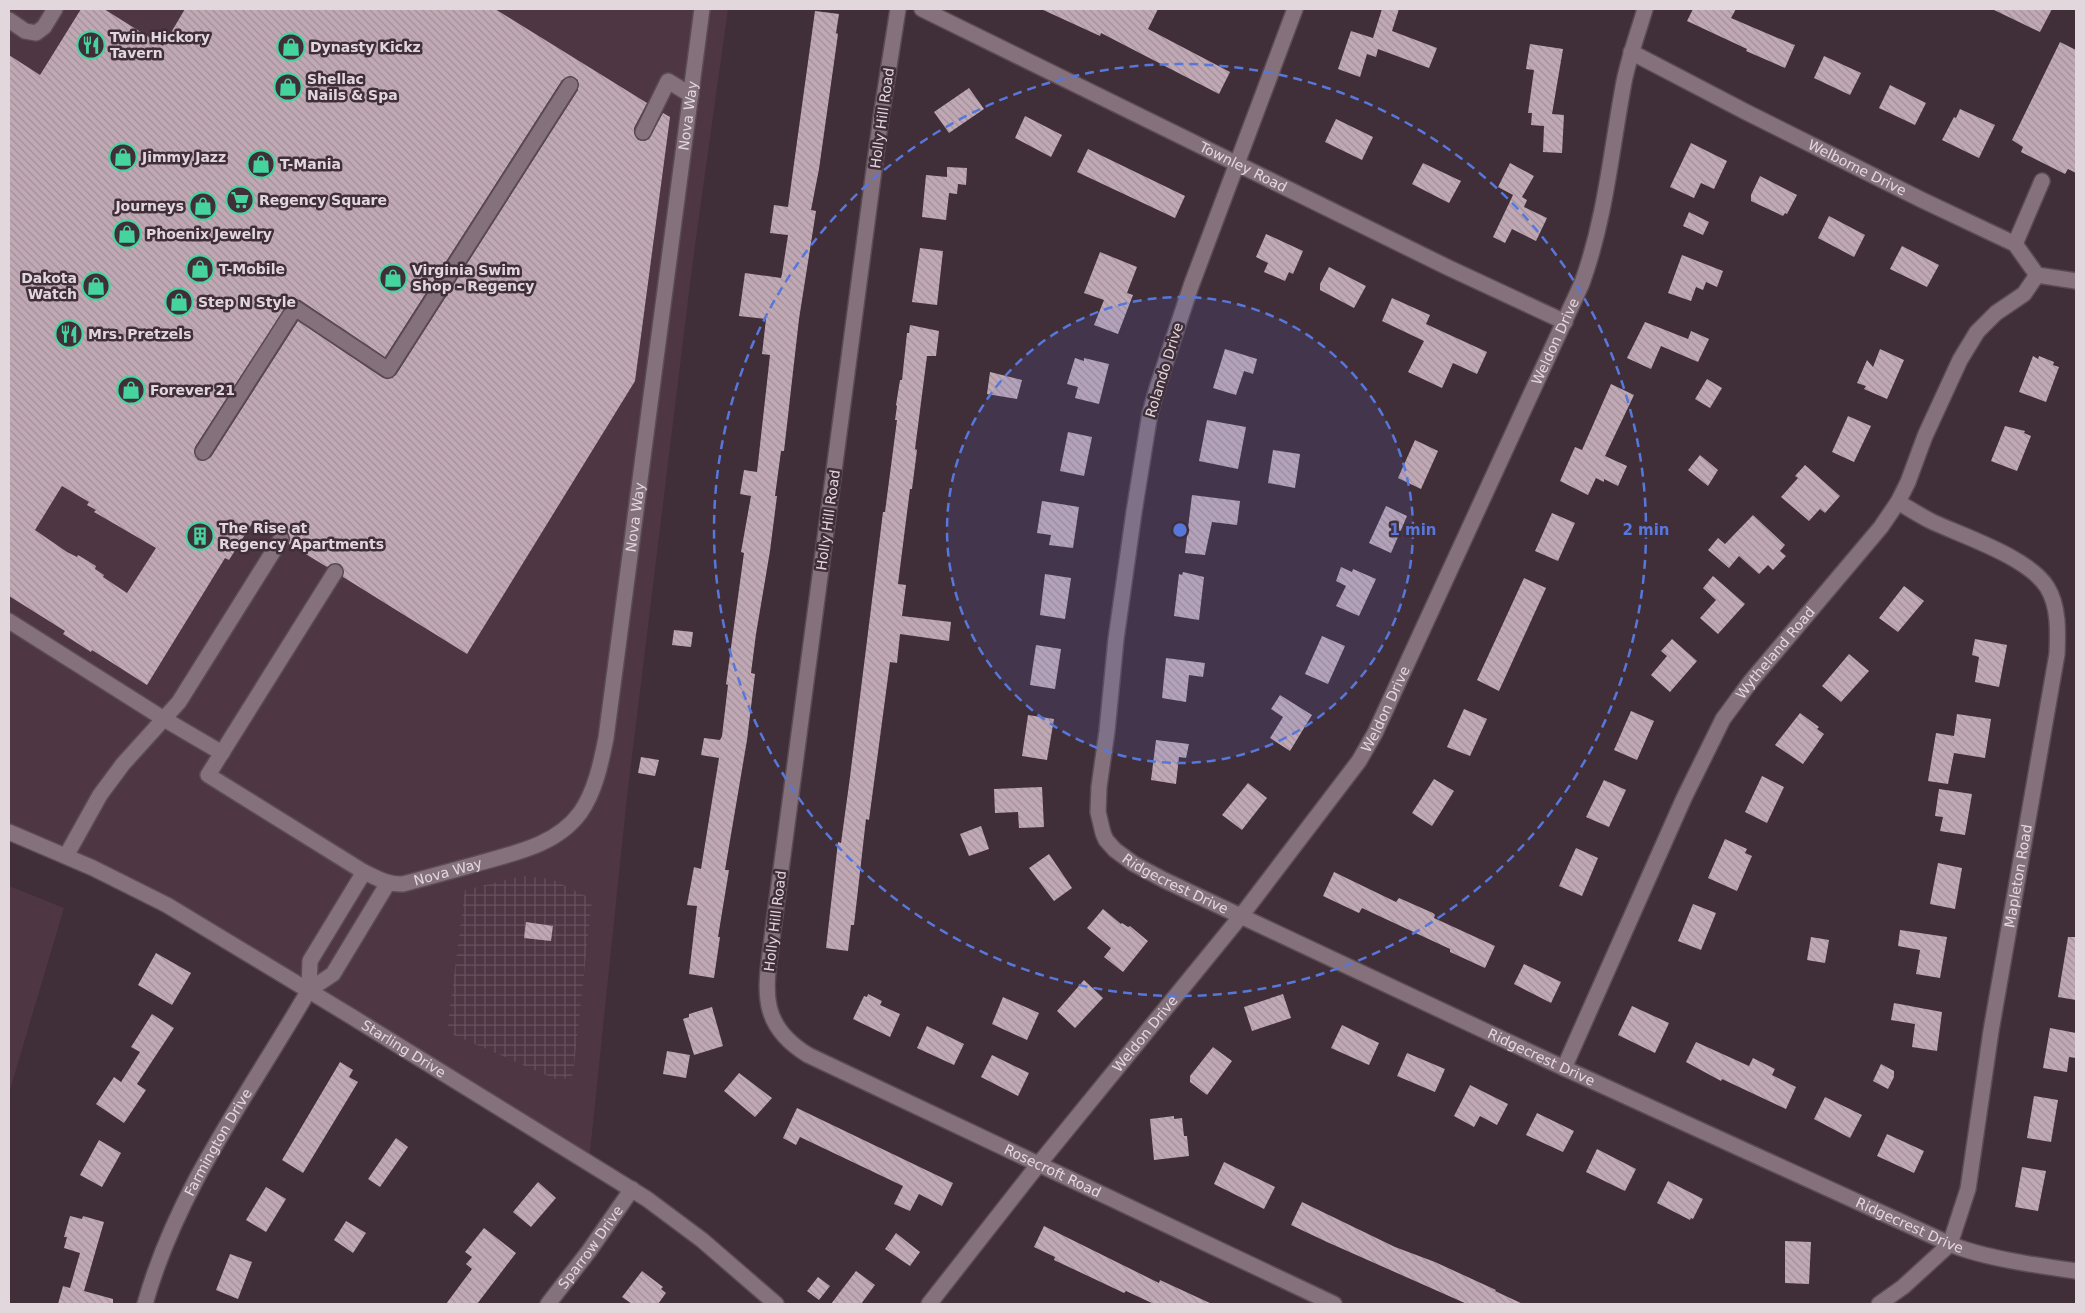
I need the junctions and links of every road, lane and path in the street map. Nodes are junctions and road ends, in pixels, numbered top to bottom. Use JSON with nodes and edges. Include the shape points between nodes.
{"nodes":[{"id":1,"x":55,"y":9,"type":"edge"},
{"id":2,"x":702,"y":9,"type":"edge"},
{"id":3,"x":898,"y":9,"type":"edge"},
{"id":4,"x":922,"y":9,"type":"edge"},
{"id":5,"x":1295,"y":9,"type":"edge"},
{"id":6,"x":1646,"y":9,"type":"edge"},
{"id":7,"x":9,"y":20,"type":"edge"},
{"id":8,"x":1631,"y":52,"type":"junction"},
{"id":9,"x":570,"y":85,"type":"dead end"},
{"id":10,"x":691,"y":95,"type":"junction"},
{"id":11,"x":643,"y":132,"type":"dead end"},
{"id":12,"x":1237,"y":163,"type":"junction"},
{"id":13,"x":2042,"y":181,"type":"dead end"},
{"id":14,"x":2015,"y":244,"type":"junction"},
{"id":15,"x":2037,"y":275,"type":"junction"},
{"id":16,"x":2076,"y":281,"type":"edge"},
{"id":17,"x":1565,"y":322,"type":"junction"},
{"id":18,"x":203,"y":452,"type":"dead end"},
{"id":19,"x":1898,"y":502,"type":"junction"},
{"id":20,"x":281,"y":539,"type":"dead end"},
{"id":21,"x":335,"y":572,"type":"dead end"},
{"id":22,"x":9,"y":621,"type":"edge"},
{"id":23,"x":164,"y":719,"type":"junction"},
{"id":24,"x":1104,"y":749,"type":"joint"},
{"id":25,"x":222,"y":753,"type":"junction"},
{"id":26,"x":9,"y":832,"type":"edge"},
{"id":27,"x":66,"y":856,"type":"junction"},
{"id":28,"x":364,"y":872,"type":"junction"},
{"id":29,"x":388,"y":884,"type":"junction"},
{"id":30,"x":1241,"y":916,"type":"junction"},
{"id":31,"x":309,"y":990,"type":"junction"},
{"id":32,"x":778,"y":1030,"type":"joint"},
{"id":33,"x":1564,"y":1068,"type":"junction"},
{"id":34,"x":1038,"y":1165,"type":"junction"},
{"id":35,"x":632,"y":1189,"type":"junction"},
{"id":36,"x":1950,"y":1244,"type":"junction"},
{"id":37,"x":2076,"y":1271,"type":"edge"},
{"id":38,"x":145,"y":1304,"type":"edge"},
{"id":39,"x":548,"y":1304,"type":"edge"},
{"id":40,"x":776,"y":1304,"type":"edge"},
{"id":41,"x":929,"y":1304,"type":"edge"},
{"id":42,"x":1334,"y":1304,"type":"edge"},
{"id":43,"x":1879,"y":1304,"type":"edge"}],
"edges":[{"from":1,"to":7,"type":"street","via":[[36,34],[24,31]]},
{"from":2,"to":10,"type":"street","name":"Nova Way"},
{"from":3,"to":32,"type":"street","name":"Holly Hill Road","via":[[770,958],[768,1006]]},
{"from":4,"to":12,"type":"street","name":"Townley Road"},
{"from":5,"to":12,"type":"street","name":"Rolando Drive"},
{"from":6,"to":8,"type":"street","name":"Weldon Drive"},
{"from":8,"to":14,"type":"street","name":"Welborne Drive"},
{"from":8,"to":17,"type":"street","name":"Weldon Drive","via":[[1600,224],[1588,267]]},
{"from":9,"to":18,"type":"street","via":[[388,370],[295,308]]},
{"from":10,"to":11,"type":"street","via":[[668,80]]},
{"from":10,"to":29,"type":"street","name":"Nova Way","via":[[606,738],[593,788],[574,820],[545,841],[403,884]]},
{"from":12,"to":17,"type":"street","name":"Townley Road"},
{"from":12,"to":24,"type":"street","name":"Rolando Drive","via":[[1191,286],[1150,413],[1116,639]]},
{"from":13,"to":14,"type":"street"},
{"from":14,"to":15,"type":"street","name":"Welborne Drive"},
{"from":15,"to":16,"type":"street"},
{"from":15,"to":19,"type":"street","name":"Wytheland Road","via":[[2024,294],[1996,313],[1977,332],[1960,360]]},
{"from":17,"to":30,"type":"street","name":"Weldon Drive","via":[[1375,733],[1359,761]]},
{"from":19,"to":33,"type":"street","name":"Wytheland Road","via":[[1723,719],[1680,807]]},
{"from":19,"to":36,"type":"street","name":"Mapleton Road","via":[[1932,522],[2000,552],[2041,578],[2058,622],[2058,654],[1991,1031],[1968,1189]]},
{"from":20,"to":23,"type":"street","via":[[179,702]]},
{"from":21,"to":25,"type":"street"},
{"from":22,"to":23,"type":"street"},
{"from":23,"to":25,"type":"street"},
{"from":23,"to":27,"type":"street","via":[[100,795]]},
{"from":24,"to":30,"type":"street","name":"Ridgecrest Drive","via":[[1098,812],[1106,840],[1134,864]]},
{"from":25,"to":28,"type":"street","via":[[208,775]]},
{"from":26,"to":27,"type":"street","name":"Starling Drive"},
{"from":27,"to":31,"type":"street","name":"Starling Drive","via":[[168,905]]},
{"from":28,"to":29,"type":"street"},
{"from":28,"to":31,"type":"street","via":[[310,961]]},
{"from":29,"to":31,"type":"street","via":[[333,974]]},
{"from":30,"to":33,"type":"street","name":"Ridgecrest Drive"},
{"from":30,"to":34,"type":"street","name":"Weldon Drive"},
{"from":31,"to":35,"type":"street","name":"Starling Drive"},
{"from":31,"to":38,"type":"street","name":"Farmington Drive","via":[[205,1163],[177,1216]]},
{"from":32,"to":34,"type":"street","name":"Rosecroft Road","via":[[793,1046],[808,1055]]},
{"from":33,"to":36,"type":"street","name":"Ridgecrest Drive"},
{"from":34,"to":41,"type":"street","name":"Weldon Drive"},
{"from":34,"to":42,"type":"street","name":"Rosecroft Road"},
{"from":35,"to":39,"type":"street","name":"Sparrow Drive"},
{"from":35,"to":40,"type":"street","name":"Starling Drive","via":[[702,1240]]},
{"from":36,"to":37,"type":"street","name":"Ridgecrest Drive","via":[[1999,1258]]},
{"from":36,"to":43,"type":"street","name":"Mapleton Road","via":[[1904,1287]]}]}
